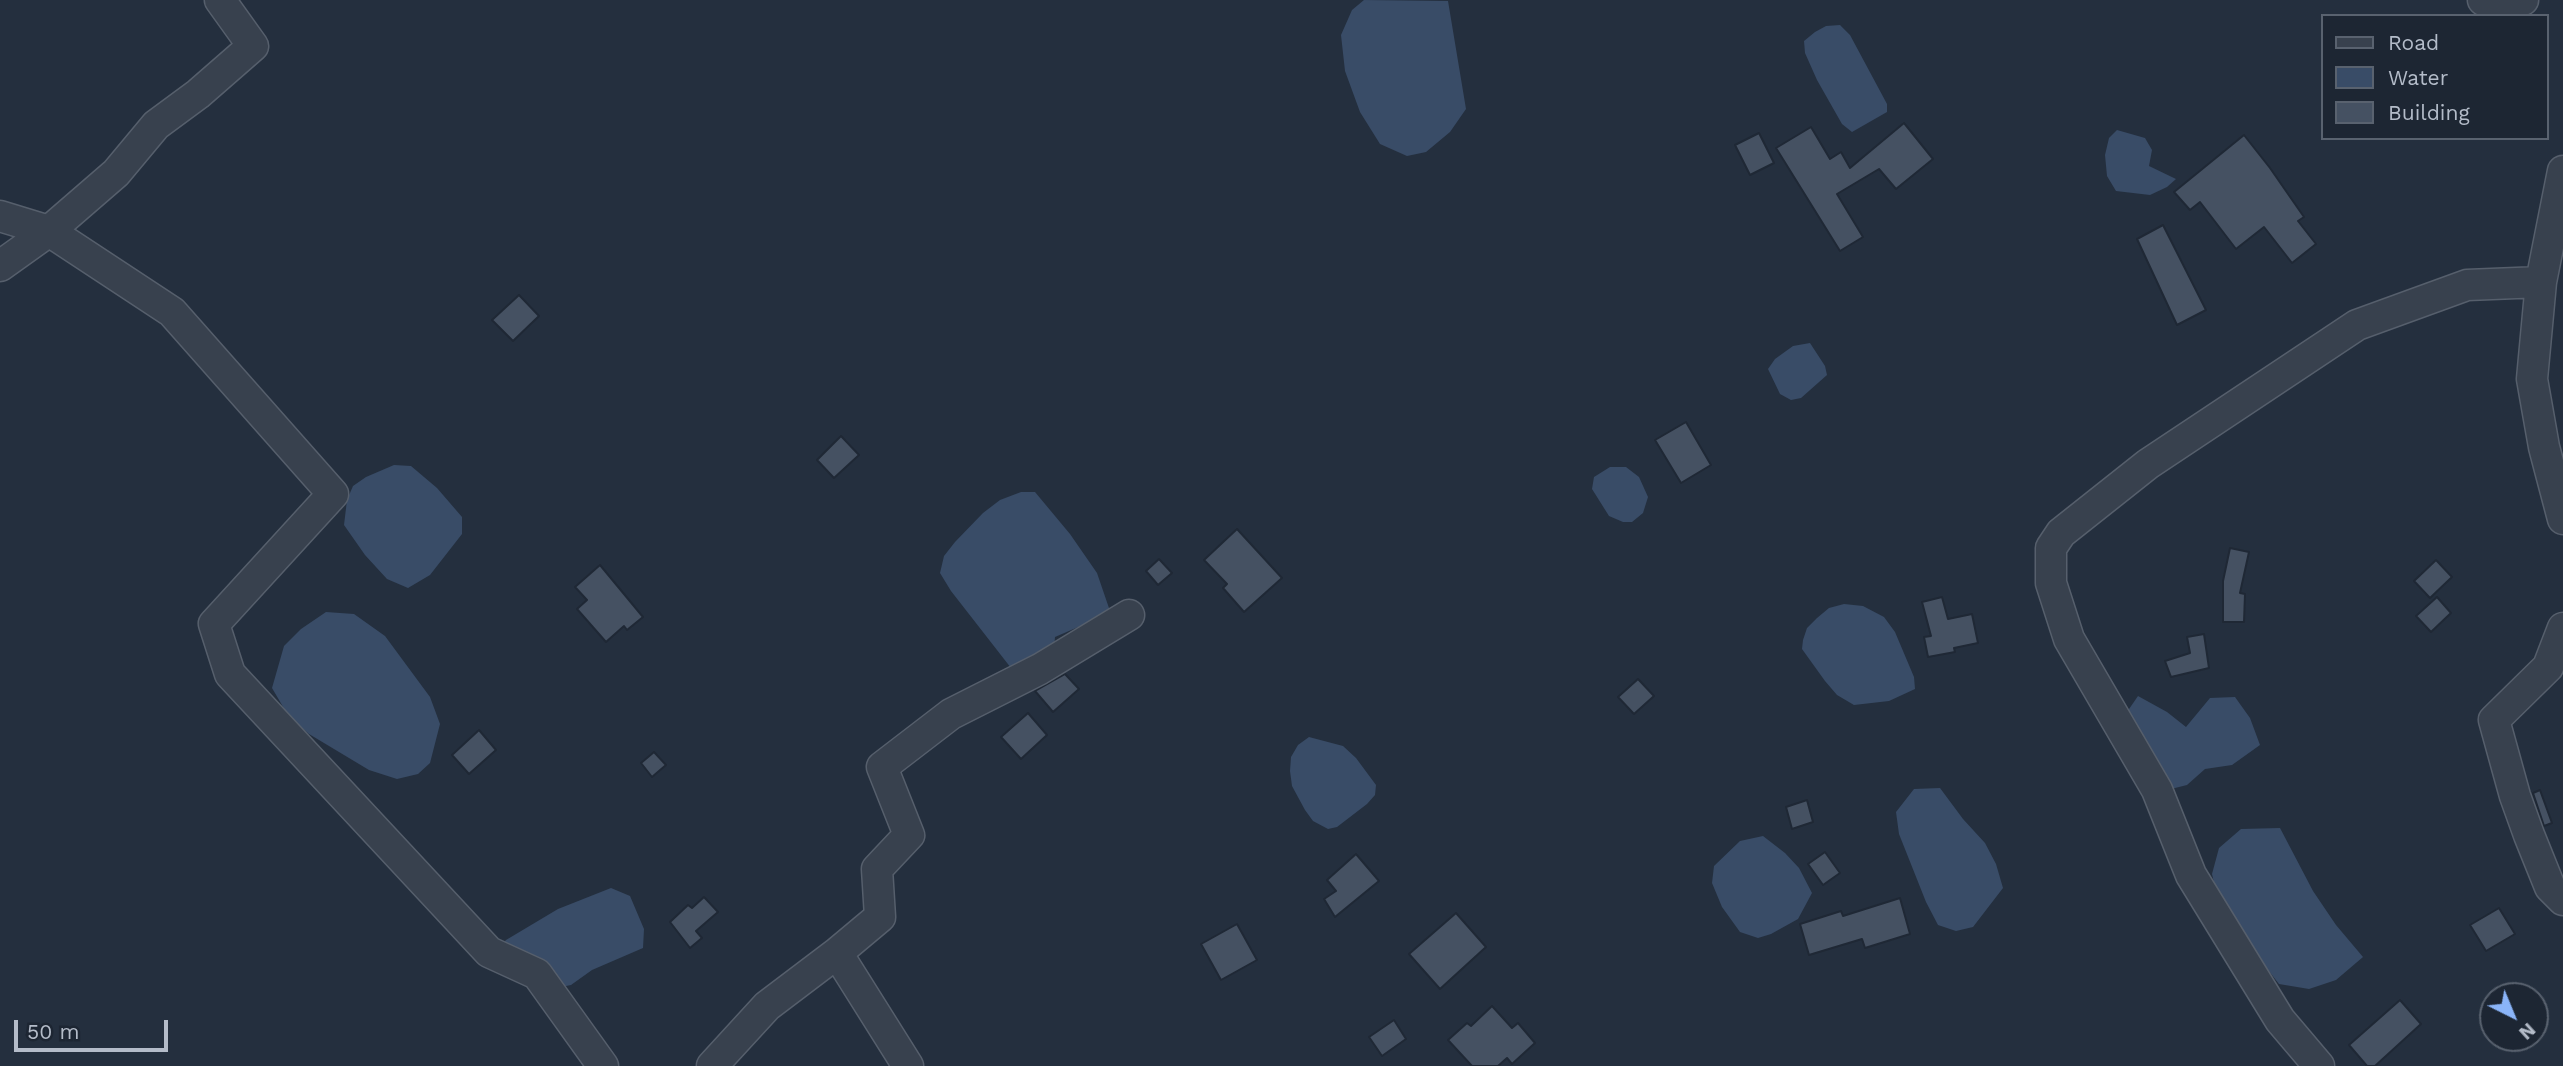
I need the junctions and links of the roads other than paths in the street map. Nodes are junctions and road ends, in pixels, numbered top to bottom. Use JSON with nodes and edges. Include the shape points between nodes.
{"nodes":[{"id":1,"x":220,"y":0,"type":"edge"},
{"id":2,"x":2483,"y":0,"type":"edge"},
{"id":3,"x":2523,"y":0,"type":"edge"},
{"id":4,"x":2563,"y":171,"type":"edge"},
{"id":5,"x":0,"y":216,"type":"edge"},
{"id":6,"x":49,"y":231,"type":"junction"},
{"id":7,"x":0,"y":267,"type":"edge"},
{"id":8,"x":2541,"y":282,"type":"junction"},
{"id":9,"x":2563,"y":519,"type":"edge"},
{"id":10,"x":1129,"y":615,"type":"dead end"},
{"id":11,"x":2563,"y":628,"type":"edge"},
{"id":12,"x":2563,"y":900,"type":"edge"},
{"id":13,"x":837,"y":954,"type":"junction"},
{"id":14,"x":603,"y":1066,"type":"edge"},
{"id":15,"x":712,"y":1066,"type":"edge"},
{"id":16,"x":908,"y":1066,"type":"edge"},
{"id":17,"x":2319,"y":1066,"type":"edge"}],
"edges":[{"from":1,"to":6,"type":"street","via":[[253,46],[156,125],[116,173]]},
{"from":2,"to":3,"type":"street","via":[[2491,5]]},
{"from":4,"to":8,"type":"street"},
{"from":5,"to":6,"type":"street"},
{"from":6,"to":7,"type":"street"},
{"from":6,"to":14,"type":"street","via":[[172,312],[333,494],[214,624],[230,674],[489,952],[537,974]]},
{"from":8,"to":9,"type":"street","via":[[2532,379]]},
{"from":8,"to":17,"type":"street","via":[[2467,285],[2357,325],[2148,464],[2062,533],[2052,548],[2051,583],[2069,639],[2157,790],[2197,886],[2280,1020]]},
{"from":10,"to":13,"type":"street","via":[[1040,669],[951,714],[882,767],[909,835],[877,869],[880,917]]},
{"from":11,"to":12,"type":"street","via":[[2548,667],[2494,720],[2529,835],[2550,887]]},
{"from":13,"to":15,"type":"street","via":[[767,1006]]},
{"from":13,"to":16,"type":"street"}]}
